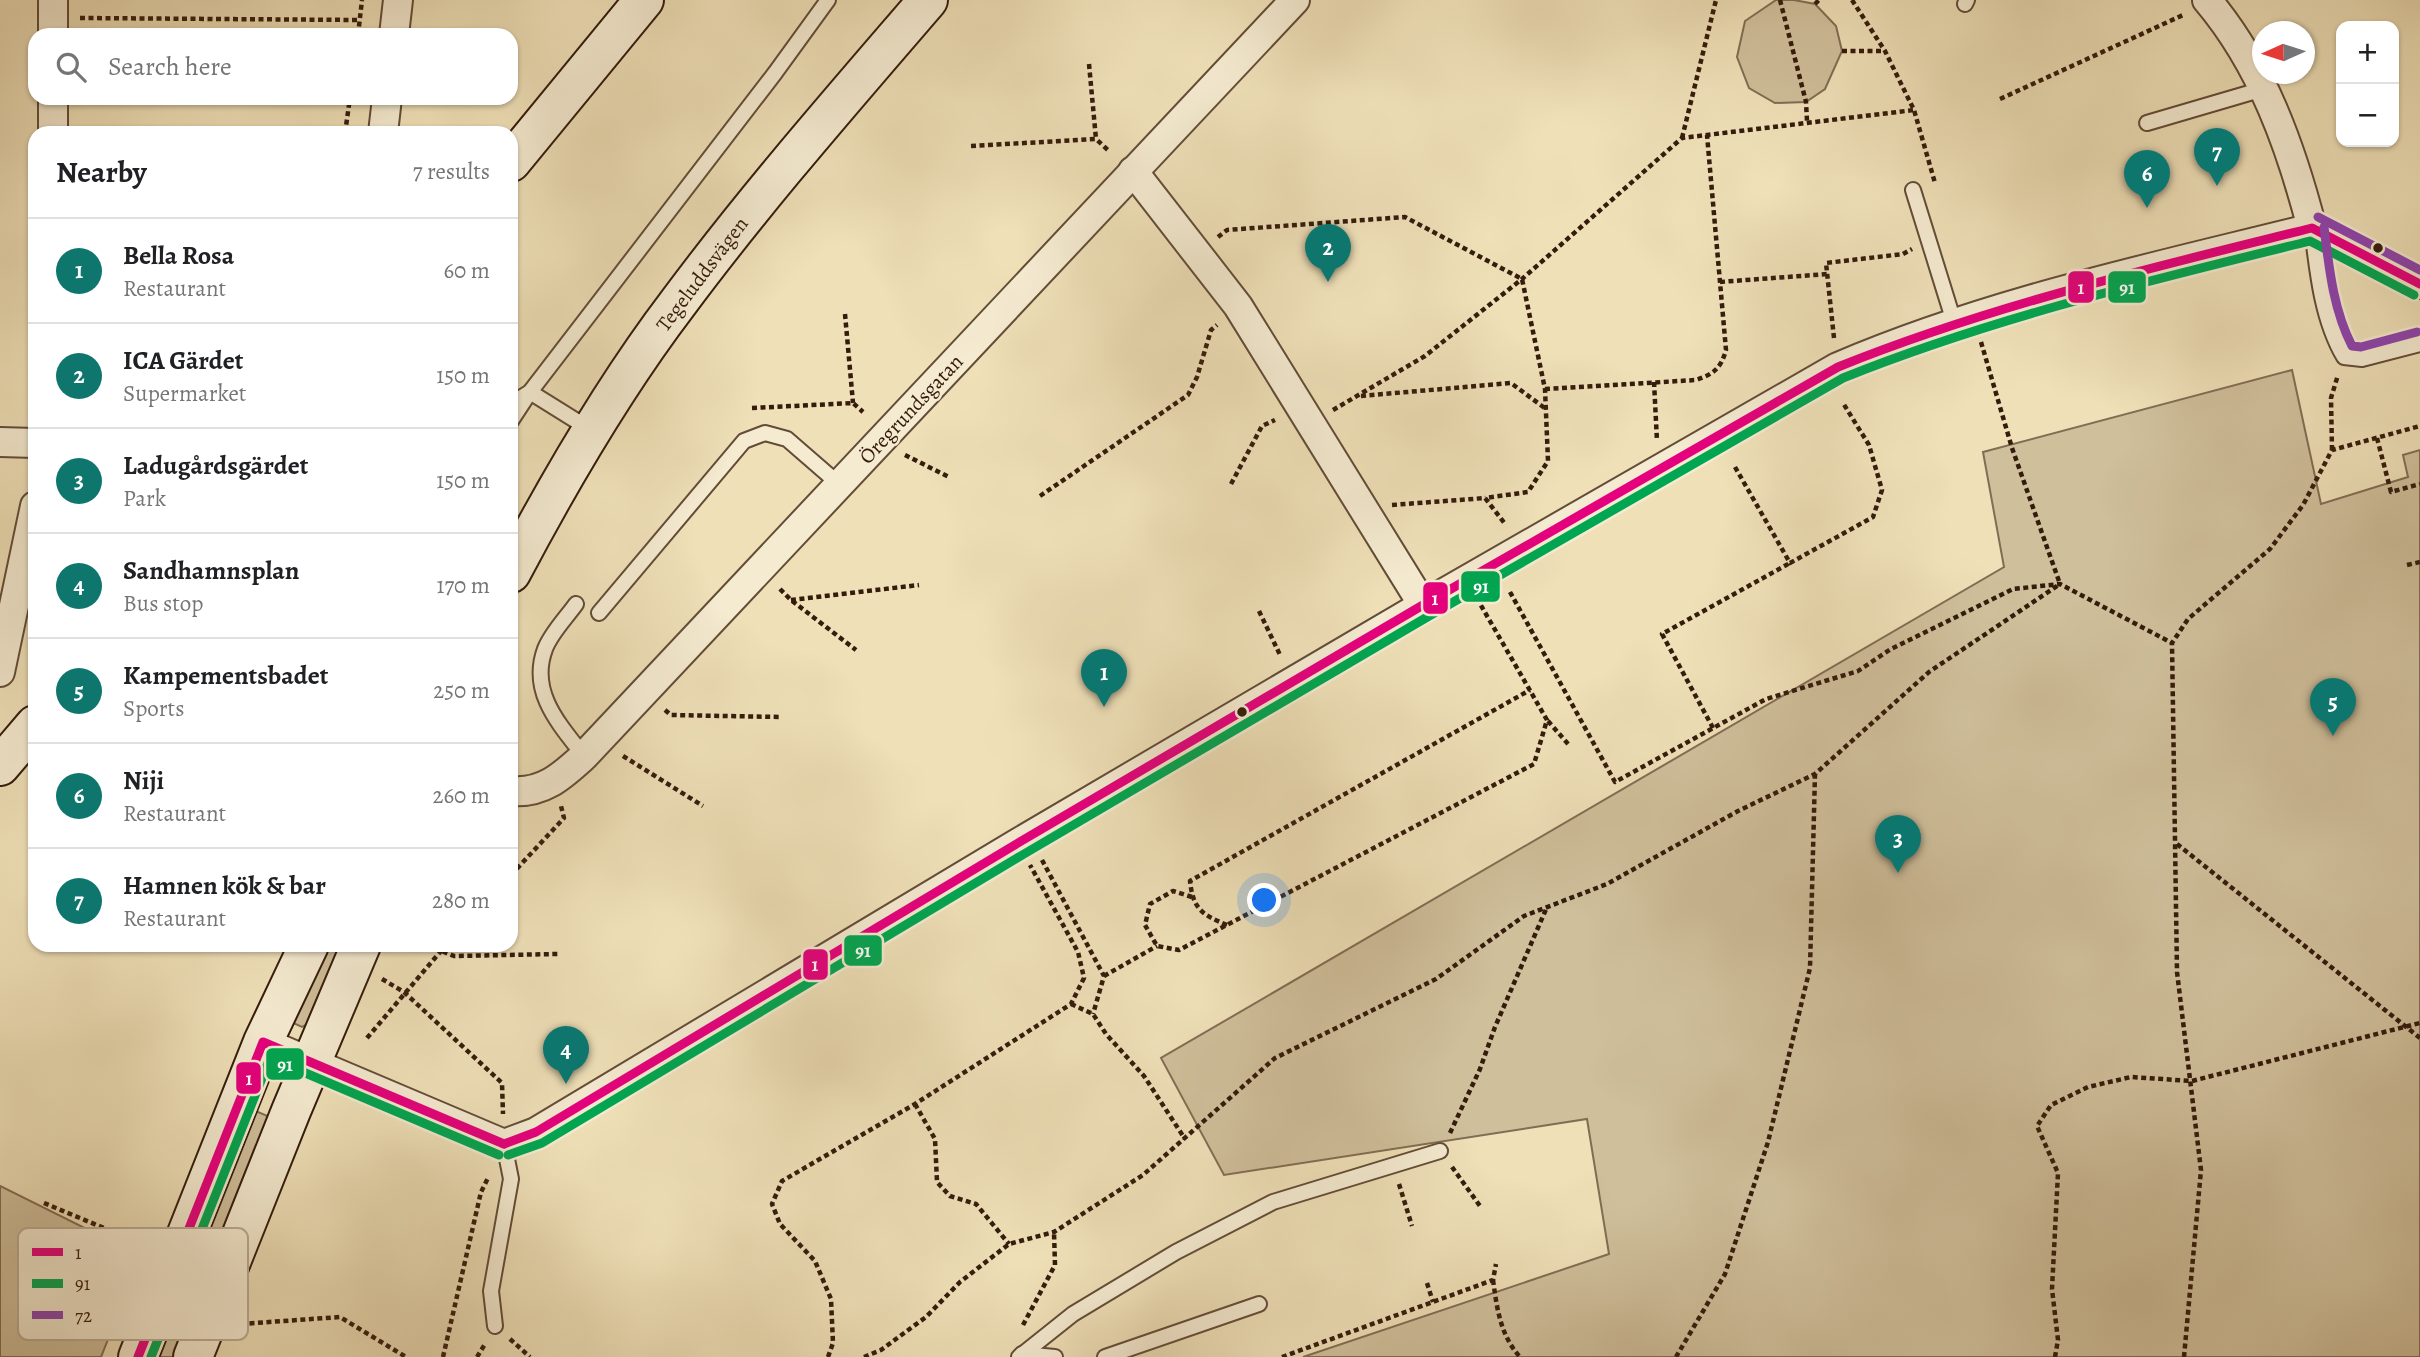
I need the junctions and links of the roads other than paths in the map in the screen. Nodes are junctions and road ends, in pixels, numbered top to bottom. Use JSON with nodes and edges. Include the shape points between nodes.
{"nodes":[{"id":1,"x":398,"y":0,"type":"edge"},
{"id":2,"x":644,"y":0,"type":"edge"},
{"id":3,"x":828,"y":0,"type":"edge"},
{"id":4,"x":928,"y":0,"type":"edge"},
{"id":5,"x":1295,"y":0,"type":"edge"},
{"id":6,"x":2208,"y":2,"type":"edge"},
{"id":7,"x":395,"y":28,"type":"edge"},
{"id":8,"x":2263,"y":89,"type":"junction"},
{"id":9,"x":53,"y":105,"type":"edge"},
{"id":10,"x":386,"y":105,"type":"edge"},
{"id":11,"x":2147,"y":123,"type":"dead end"},
{"id":12,"x":53,"y":126,"type":"edge"},
{"id":13,"x":384,"y":126,"type":"edge"},
{"id":14,"x":518,"y":153,"type":"edge"},
{"id":15,"x":1133,"y":171,"type":"junction"},
{"id":16,"x":1913,"y":190,"type":"dead end"},
{"id":17,"x":2312,"y":228,"type":"junction"},
{"id":18,"x":2420,"y":284,"type":"edge"},
{"id":19,"x":1954,"y":322,"type":"junction"},
{"id":20,"x":2420,"y":344,"type":"edge"},
{"id":21,"x":530,"y":392,"type":"junction"},
{"id":22,"x":518,"y":400,"type":"edge"},
{"id":23,"x":518,"y":410,"type":"edge"},
{"id":24,"x":592,"y":430,"type":"junction"},
{"id":25,"x":0,"y":442,"type":"edge"},
{"id":26,"x":28,"y":443,"type":"edge"},
{"id":27,"x":839,"y":485,"type":"junction"},
{"id":28,"x":28,"y":539,"type":"edge"},
{"id":29,"x":518,"y":561,"type":"edge"},
{"id":30,"x":576,"y":604,"type":"dead end"},
{"id":31,"x":1423,"y":605,"type":"junction"},
{"id":32,"x":598,"y":612,"type":"dead end"},
{"id":33,"x":0,"y":672,"type":"edge"},
{"id":34,"x":28,"y":733,"type":"edge"},
{"id":35,"x":584,"y":756,"type":"junction"},
{"id":36,"x":0,"y":766,"type":"edge"},
{"id":37,"x":518,"y":790,"type":"edge"},
{"id":38,"x":306,"y":952,"type":"edge"},
{"id":39,"x":370,"y":961,"type":"edge"},
{"id":40,"x":263,"y":1042,"type":"junction"},
{"id":41,"x":312,"y":1063,"type":"junction"},
{"id":42,"x":504,"y":1144,"type":"junction"},
{"id":43,"x":1440,"y":1151,"type":"road end"},
{"id":44,"x":189,"y":1228,"type":"edge"},
{"id":45,"x":245,"y":1228,"type":"edge"},
{"id":46,"x":1259,"y":1304,"type":"dead end"},
{"id":47,"x":495,"y":1326,"type":"dead end"},
{"id":48,"x":145,"y":1340,"type":"edge"},
{"id":49,"x":200,"y":1340,"type":"edge"},
{"id":50,"x":1020,"y":1355,"type":"edge"},
{"id":51,"x":138,"y":1357,"type":"edge"},
{"id":52,"x":193,"y":1357,"type":"edge"},
{"id":53,"x":1055,"y":1357,"type":"edge"},
{"id":54,"x":1105,"y":1357,"type":"edge"}],
"edges":[{"from":1,"to":7,"type":"street"},
{"from":2,"to":14,"type":"main road"},
{"from":3,"to":21,"type":"lane"},
{"from":4,"to":24,"type":"main road","name":"Tegeluddsvägen","via":[[676,304]]},
{"from":5,"to":15,"type":"street","name":"Öregrundsgatan"},
{"from":6,"to":8,"type":"street","via":[[2225,21]]},
{"from":8,"to":11,"type":"lane"},
{"from":8,"to":17,"type":"street","via":[[2286,139]]},
{"from":9,"to":12,"type":"street"},
{"from":10,"to":13,"type":"street"},
{"from":15,"to":27,"type":"street","name":"Öregrundsgatan"},
{"from":15,"to":31,"type":"street","via":[[1238,306]]},
{"from":16,"to":19,"type":"lane"},
{"from":17,"to":18,"type":"street"},
{"from":17,"to":19,"type":"street"},
{"from":17,"to":20,"type":"lane","via":[[2334,342],[2344,358],[2362,359]]},
{"from":19,"to":31,"type":"street","via":[[1838,367]]},
{"from":21,"to":22,"type":"lane"},
{"from":21,"to":23,"type":"lane"},
{"from":21,"to":24,"type":"lane"},
{"from":24,"to":29,"type":"main road","name":"Tegeluddsvägen"},
{"from":25,"to":26,"type":"street"},
{"from":27,"to":32,"type":"lane","via":[[787,439],[765,433],[744,441]]},
{"from":27,"to":35,"type":"street","name":"Öregrundsgatan"},
{"from":28,"to":33,"type":"street"},
{"from":30,"to":35,"type":"lane","via":[[545,648],[540,681],[549,711]]},
{"from":31,"to":42,"type":"street","via":[[536,1132]]},
{"from":34,"to":36,"type":"main road"},
{"from":35,"to":37,"type":"street","name":"Öregrundsgatan","via":[[554,782]]},
{"from":38,"to":40,"type":"main road"},
{"from":39,"to":41,"type":"main road"},
{"from":40,"to":41,"type":"street"},
{"from":40,"to":44,"type":"main road"},
{"from":41,"to":42,"type":"street"},
{"from":41,"to":45,"type":"main road"},
{"from":42,"to":47,"type":"lane","via":[[512,1180],[491,1291]]},
{"from":43,"to":50,"type":"lane","via":[[1273,1202],[1096,1300]]},
{"from":46,"to":54,"type":"lane"},
{"from":48,"to":51,"type":"main road"},
{"from":49,"to":52,"type":"main road"},
{"from":50,"to":53,"type":"lane"}]}
